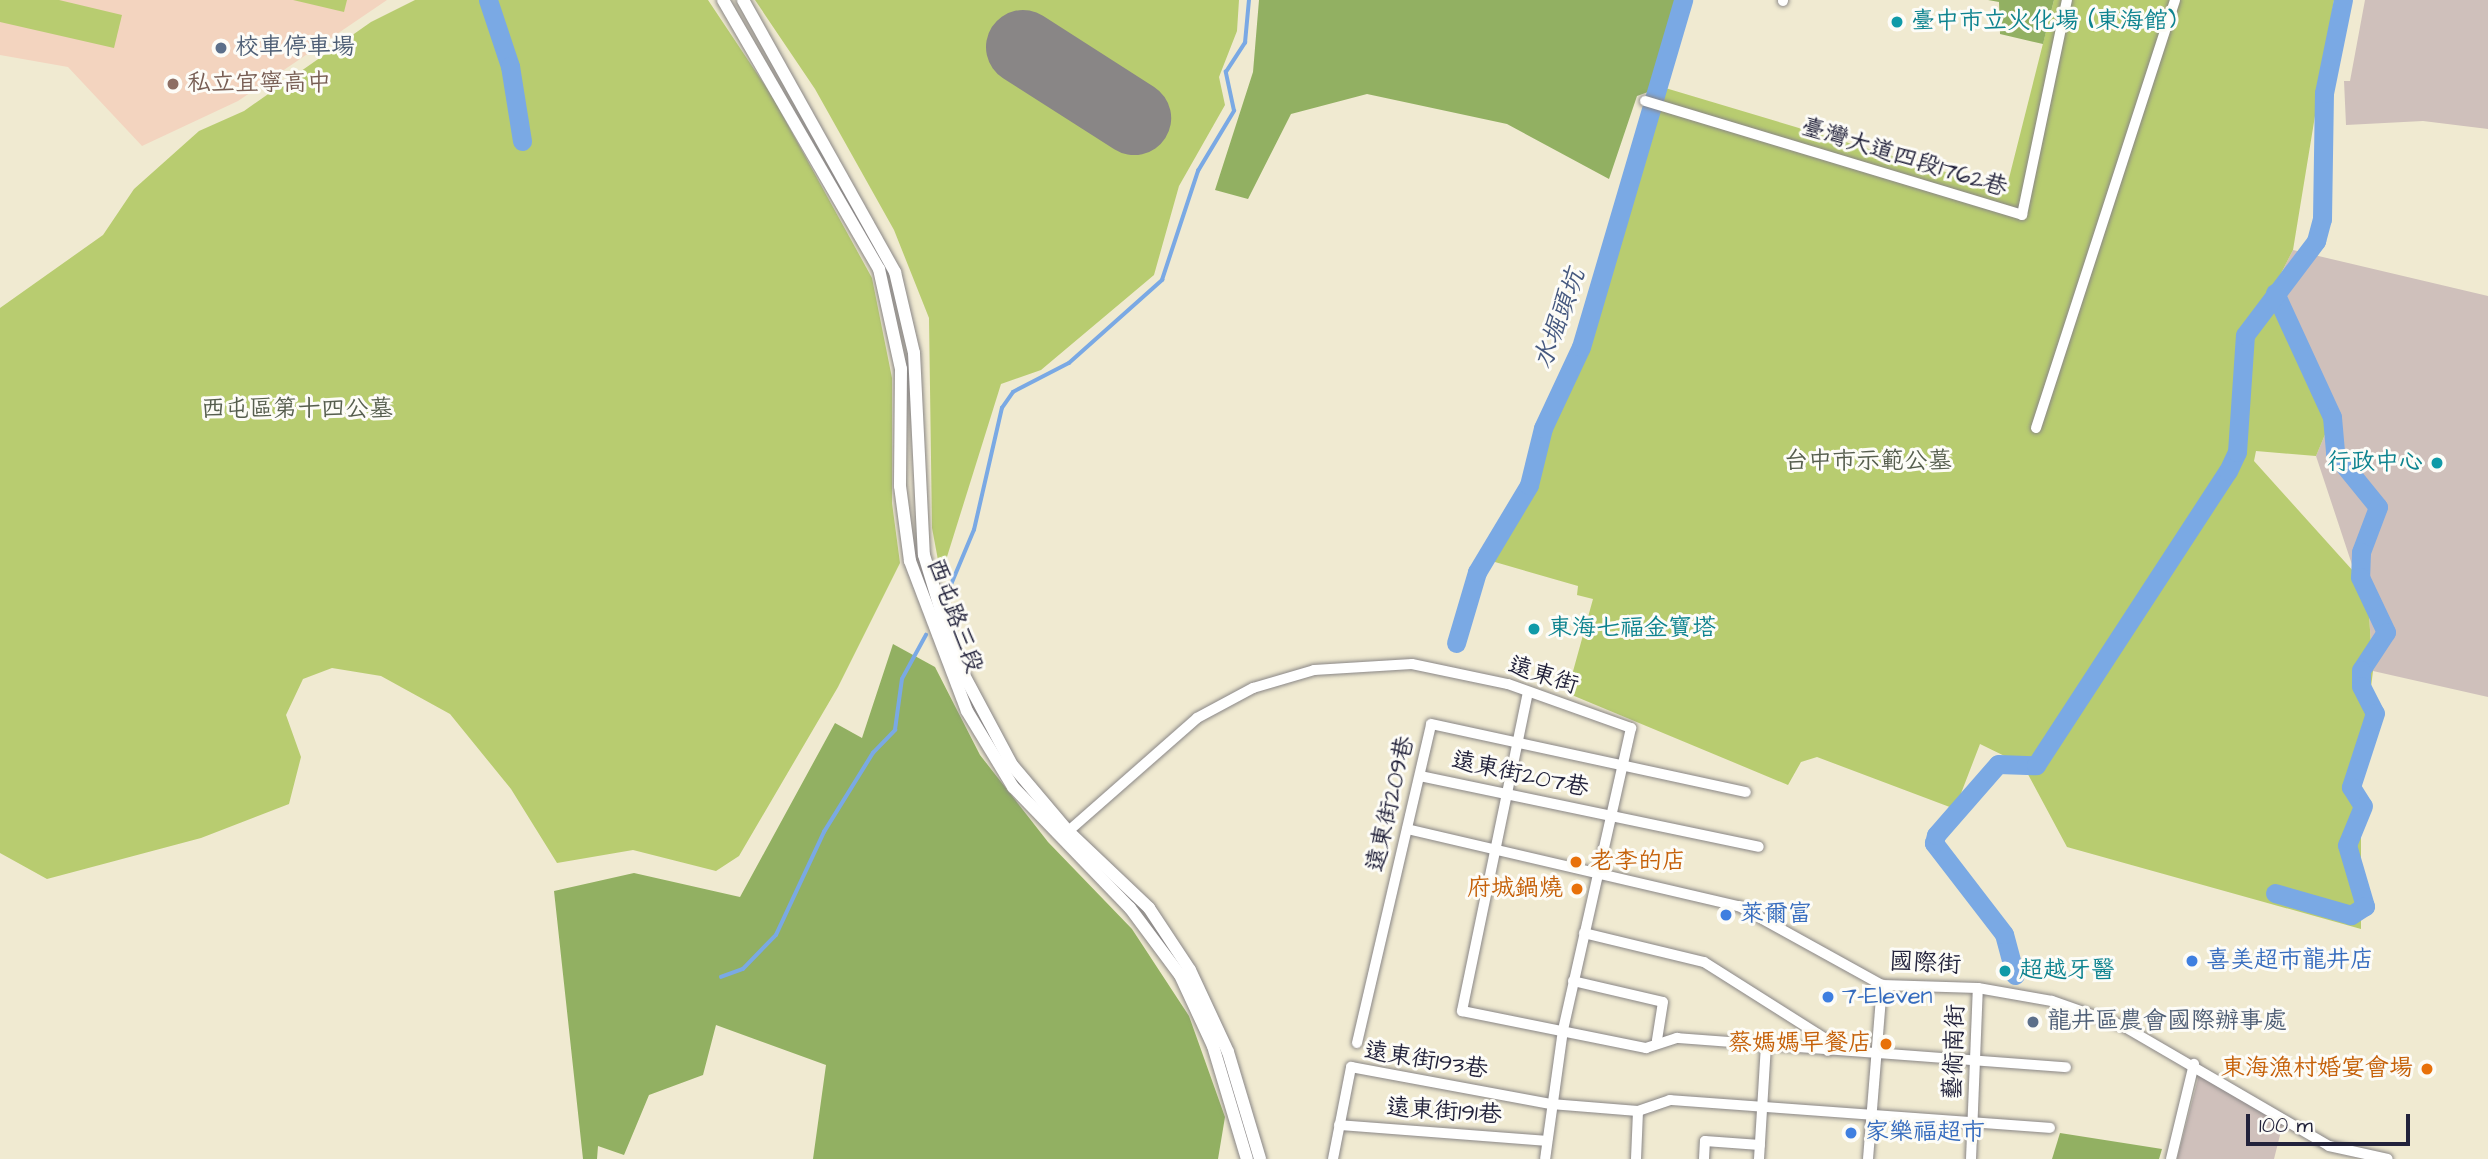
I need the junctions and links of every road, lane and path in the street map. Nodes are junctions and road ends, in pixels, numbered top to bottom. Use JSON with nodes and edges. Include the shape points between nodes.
{"nodes":[{"id":1,"x":723,"y":0,"type":"edge"},
{"id":2,"x":743,"y":0,"type":"edge"},
{"id":3,"x":2067,"y":0,"type":"edge"},
{"id":4,"x":2175,"y":0,"type":"edge"},
{"id":5,"x":1646,"y":101,"type":"dead end"},
{"id":6,"x":2036,"y":428,"type":"dead end"},
{"id":7,"x":1528,"y":692,"type":"junction"},
{"id":8,"x":1518,"y":742,"type":"junction"},
{"id":9,"x":1623,"y":764,"type":"junction"},
{"id":10,"x":1420,"y":776,"type":"junction"},
{"id":11,"x":1746,"y":792,"type":"dead end"},
{"id":12,"x":1508,"y":793,"type":"junction"},
{"id":13,"x":1611,"y":816,"type":"junction"},
{"id":14,"x":1407,"y":829,"type":"junction"},
{"id":15,"x":1063,"y":836,"type":"junction"},
{"id":16,"x":1759,"y":847,"type":"dead end"},
{"id":17,"x":1497,"y":850,"type":"junction"},
{"id":18,"x":1598,"y":873,"type":"junction"},
{"id":19,"x":1584,"y":933,"type":"junction"},
{"id":20,"x":1573,"y":981,"type":"junction"},
{"id":21,"x":1882,"y":985,"type":"junction"},
{"id":22,"x":1979,"y":988,"type":"junction"},
{"id":23,"x":1563,"y":1030,"type":"junction"},
{"id":24,"x":1657,"y":1041,"type":"junction"},
{"id":25,"x":1357,"y":1043,"type":"dead end"},
{"id":26,"x":1766,"y":1046,"type":"junction"},
{"id":27,"x":1828,"y":1051,"type":"junction"},
{"id":28,"x":1876,"y":1055,"type":"junction"},
{"id":29,"x":1978,"y":1061,"type":"junction"},
{"id":30,"x":2194,"y":1064,"type":"junction"},
{"id":31,"x":2066,"y":1067,"type":"dead end"},
{"id":32,"x":1551,"y":1104,"type":"junction"},
{"id":33,"x":1763,"y":1108,"type":"junction"},
{"id":34,"x":1638,"y":1111,"type":"junction"},
{"id":35,"x":1871,"y":1116,"type":"junction"},
{"id":36,"x":1974,"y":1123,"type":"junction"},
{"id":37,"x":1339,"y":1125,"type":"junction"},
{"id":38,"x":2050,"y":1128,"type":"dead end"},
{"id":39,"x":1546,"y":1141,"type":"junction"},
{"id":40,"x":1760,"y":1145,"type":"junction"},
{"id":41,"x":1247,"y":1159,"type":"edge"},
{"id":42,"x":1261,"y":1159,"type":"edge"},
{"id":43,"x":1333,"y":1159,"type":"edge"},
{"id":44,"x":1545,"y":1159,"type":"edge"},
{"id":45,"x":1636,"y":1159,"type":"edge"},
{"id":46,"x":1704,"y":1159,"type":"edge"},
{"id":47,"x":1759,"y":1159,"type":"edge"},
{"id":48,"x":1868,"y":1159,"type":"edge"},
{"id":49,"x":1971,"y":1159,"type":"edge"},
{"id":50,"x":2171,"y":1159,"type":"edge"},
{"id":51,"x":2388,"y":1159,"type":"edge"}],
"edges":[{"from":1,"to":15,"type":"street","name":"西屯路三段","via":[[879,269],[901,369],[901,486],[923,608],[989,751]]},
{"from":2,"to":15,"type":"street","name":"西屯路三段","via":[[895,272],[914,354],[917,486],[924,555],[937,605],[974,700],[1012,765]]},
{"from":3,"to":5,"type":"street","name":"臺灣大道四段1762巷","via":[[2022,215]]},
{"from":4,"to":6,"type":"street"},
{"from":7,"to":8,"type":"street"},
{"from":7,"to":9,"type":"street","name":"遠東街","via":[[1631,728]]},
{"from":7,"to":15,"type":"street","name":"遠東街","via":[[1397,663],[1293,674],[1197,719]]},
{"from":8,"to":9,"type":"street","name":"遠東街209巷"},
{"from":8,"to":10,"type":"street","name":"遠東街209巷","via":[[1432,724]]},
{"from":8,"to":12,"type":"street"},
{"from":9,"to":11,"type":"street","name":"遠東街209巷"},
{"from":9,"to":13,"type":"street","name":"遠東街"},
{"from":10,"to":12,"type":"street","name":"遠東街207巷"},
{"from":10,"to":14,"type":"street","name":"遠東街209巷"},
{"from":12,"to":13,"type":"street","name":"遠東街207巷"},
{"from":12,"to":17,"type":"street"},
{"from":13,"to":16,"type":"street","name":"遠東街207巷"},
{"from":13,"to":18,"type":"street","name":"遠東街"},
{"from":14,"to":17,"type":"street","name":"國際街"},
{"from":14,"to":25,"type":"street","name":"遠東街209巷"},
{"from":15,"to":41,"type":"street","name":"西屯路三段","via":[[1144,925],[1198,1005]]},
{"from":15,"to":42,"type":"street","name":"西屯路三段","via":[[1149,908],[1190,970],[1228,1052]]},
{"from":17,"to":18,"type":"street","name":"國際街"},
{"from":17,"to":23,"type":"street","via":[[1462,1012]]},
{"from":18,"to":19,"type":"street","name":"遠東街"},
{"from":18,"to":21,"type":"street","name":"國際街","via":[[1739,906]]},
{"from":19,"to":20,"type":"street","name":"遠東街"},
{"from":19,"to":27,"type":"street","via":[[1704,962],[1826,1039]]},
{"from":20,"to":23,"type":"street","name":"遠東街"},
{"from":20,"to":24,"type":"street","via":[[1663,1002]]},
{"from":21,"to":22,"type":"street","name":"國際街"},
{"from":21,"to":28,"type":"street"},
{"from":22,"to":29,"type":"street","name":"藝術南街"},
{"from":22,"to":30,"type":"street","name":"國際街","via":[[2052,1000],[2123,1026]]},
{"from":23,"to":24,"type":"street","via":[[1646,1048]]},
{"from":23,"to":32,"type":"street","name":"遠東街"},
{"from":24,"to":26,"type":"street"},
{"from":26,"to":27,"type":"street"},
{"from":26,"to":33,"type":"street"},
{"from":27,"to":28,"type":"street"},
{"from":28,"to":29,"type":"street"},
{"from":28,"to":35,"type":"street"},
{"from":29,"to":31,"type":"street"},
{"from":29,"to":36,"type":"street","name":"藝術南街"},
{"from":30,"to":50,"type":"street"},
{"from":30,"to":51,"type":"street","name":"國際街","via":[[2329,1146]]},
{"from":32,"to":34,"type":"street"},
{"from":32,"to":37,"type":"street","name":"遠東街193巷","via":[[1351,1067]]},
{"from":32,"to":39,"type":"street","name":"遠東街"},
{"from":33,"to":34,"type":"street","via":[[1670,1100]]},
{"from":33,"to":35,"type":"street"},
{"from":33,"to":40,"type":"street"},
{"from":34,"to":45,"type":"street"},
{"from":35,"to":36,"type":"street"},
{"from":35,"to":48,"type":"street"},
{"from":36,"to":38,"type":"street"},
{"from":36,"to":49,"type":"street","name":"藝術南街"},
{"from":37,"to":39,"type":"street","name":"遠東街191巷"},
{"from":37,"to":43,"type":"street"},
{"from":39,"to":44,"type":"street","name":"遠東街"},
{"from":40,"to":46,"type":"street","via":[[1705,1141]]},
{"from":40,"to":47,"type":"street"}]}
